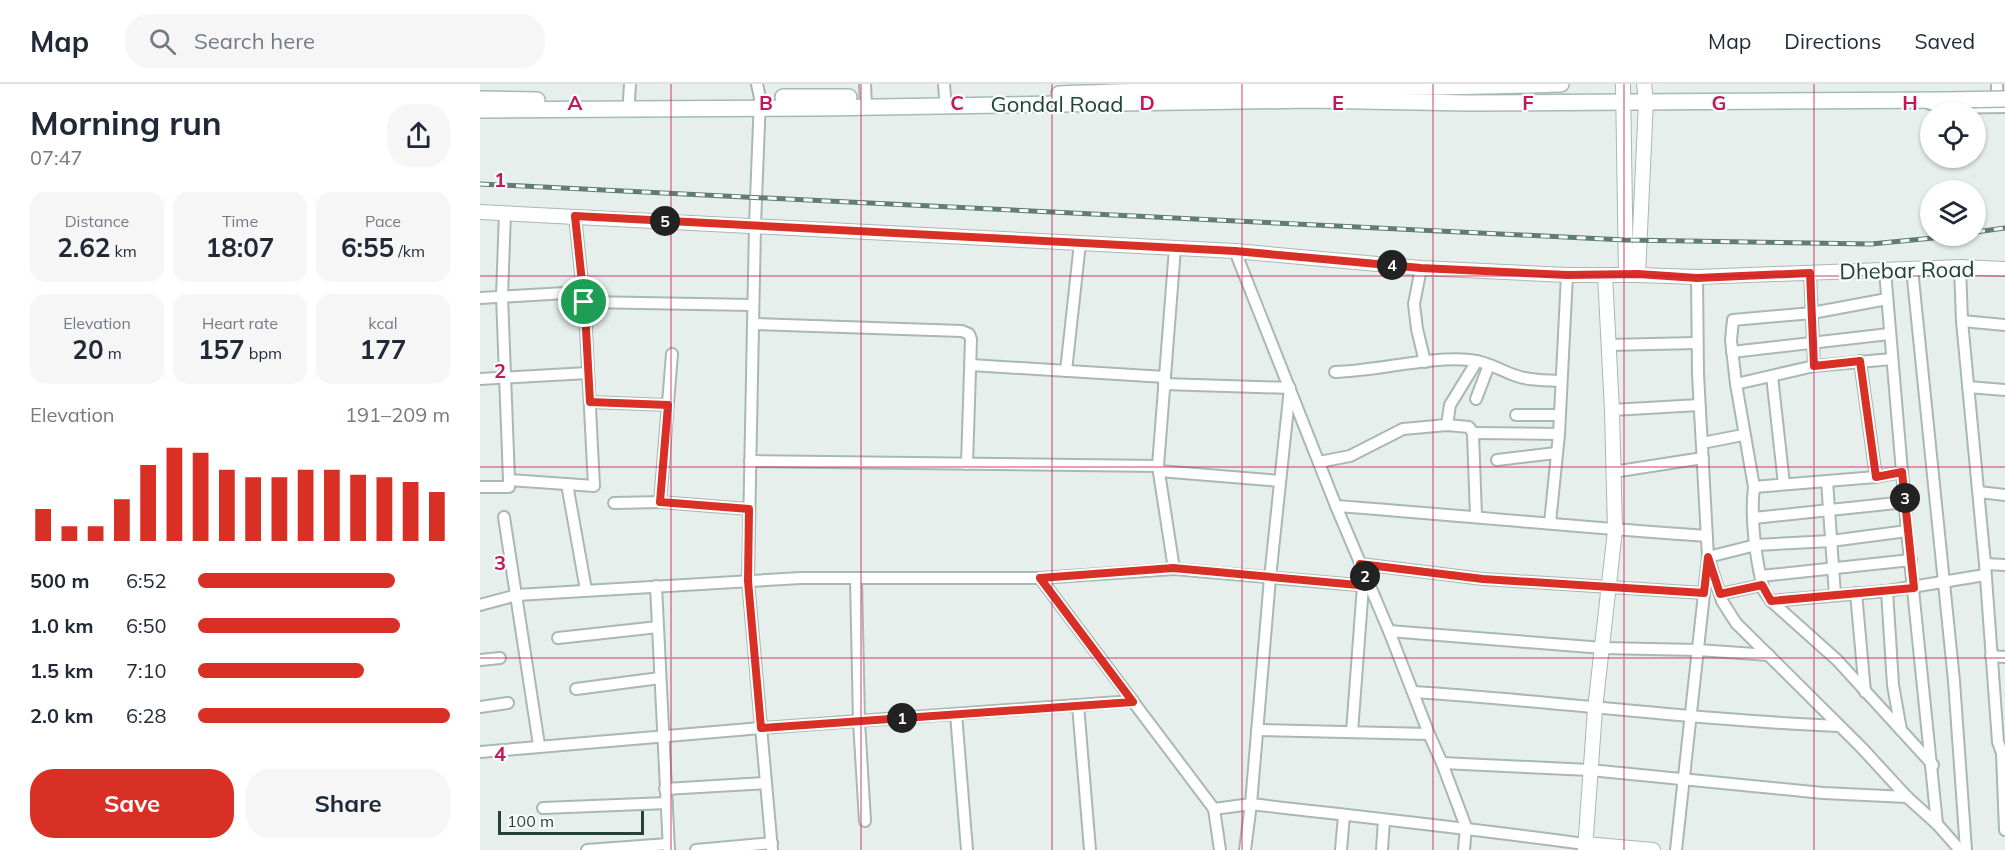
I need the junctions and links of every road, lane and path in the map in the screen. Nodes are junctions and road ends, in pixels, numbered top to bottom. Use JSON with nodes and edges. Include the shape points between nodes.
{"nodes":[{"id":1,"x":630,"y":84,"type":"edge"},
{"id":2,"x":1561,"y":84,"type":"edge"},
{"id":3,"x":1623,"y":84,"type":"edge"},
{"id":4,"x":1644,"y":84,"type":"edge"},
{"id":5,"x":1996,"y":84,"type":"edge"},
{"id":6,"x":1148,"y":87,"type":"edge"},
{"id":7,"x":944,"y":90,"type":"edge"},
{"id":8,"x":1468,"y":91,"type":"edge"},
{"id":9,"x":865,"y":96,"type":"edge"},
{"id":10,"x":759,"y":97,"type":"edge"},
{"id":11,"x":480,"y":99,"type":"edge"},
{"id":12,"x":629,"y":100,"type":"junction"},
{"id":13,"x":1922,"y":100,"type":"junction"},
{"id":14,"x":1624,"y":101,"type":"junction"},
{"id":15,"x":1646,"y":101,"type":"junction"},
{"id":16,"x":2002,"y":104,"type":"edge"},
{"id":17,"x":480,"y":110,"type":"edge"},
{"id":18,"x":480,"y":212,"type":"edge"},
{"id":19,"x":506,"y":213,"type":"junction"},
{"id":20,"x":575,"y":216,"type":"junction"},
{"id":21,"x":755,"y":225,"type":"junction"},
{"id":22,"x":1080,"y":243,"type":"junction"},
{"id":23,"x":1175,"y":248,"type":"junction"},
{"id":24,"x":1235,"y":251,"type":"junction"},
{"id":25,"x":1960,"y":267,"type":"junction"},
{"id":26,"x":1421,"y":268,"type":"junction"},
{"id":27,"x":1912,"y":269,"type":"junction"},
{"id":28,"x":2005,"y":269,"type":"edge"},
{"id":29,"x":1885,"y":271,"type":"junction"},
{"id":30,"x":1810,"y":273,"type":"junction"},
{"id":31,"x":1567,"y":275,"type":"junction"},
{"id":32,"x":1605,"y":275,"type":"junction"},
{"id":33,"x":1632,"y":275,"type":"junction"},
{"id":34,"x":1697,"y":278,"type":"junction"},
{"id":35,"x":502,"y":296,"type":"junction"},
{"id":36,"x":583,"y":297,"type":"junction"},
{"id":37,"x":480,"y":298,"type":"edge"},
{"id":38,"x":1887,"y":299,"type":"junction"},
{"id":39,"x":753,"y":304,"type":"junction"},
{"id":40,"x":1812,"y":313,"type":"junction"},
{"id":41,"x":1962,"y":321,"type":"junction"},
{"id":42,"x":753,"y":324,"type":"junction"},
{"id":43,"x":2005,"y":325,"type":"edge"},
{"id":44,"x":1889,"y":334,"type":"junction"},
{"id":45,"x":1697,"y":343,"type":"junction"},
{"id":46,"x":1813,"y":343,"type":"junction"},
{"id":47,"x":1608,"y":345,"type":"junction"},
{"id":48,"x":1732,"y":351,"type":"junction"},
{"id":49,"x":672,"y":354,"type":"dead end"},
{"id":50,"x":1892,"y":359,"type":"junction"},
{"id":51,"x":1477,"y":361,"type":"junction"},
{"id":52,"x":1860,"y":361,"type":"junction"},
{"id":53,"x":1425,"y":362,"type":"junction"},
{"id":54,"x":971,"y":365,"type":"junction"},
{"id":55,"x":1489,"y":365,"type":"junction"},
{"id":56,"x":1814,"y":366,"type":"junction"},
{"id":57,"x":1066,"y":371,"type":"junction"},
{"id":58,"x":1335,"y":372,"type":"dead end"},
{"id":59,"x":588,"y":373,"type":"junction"},
{"id":60,"x":1772,"y":376,"type":"junction"},
{"id":61,"x":505,"y":377,"type":"junction"},
{"id":62,"x":480,"y":379,"type":"edge"},
{"id":63,"x":1165,"y":381,"type":"junction"},
{"id":64,"x":1560,"y":381,"type":"junction"},
{"id":65,"x":1736,"y":384,"type":"junction"},
{"id":66,"x":1968,"y":387,"type":"junction"},
{"id":67,"x":1290,"y":388,"type":"junction"},
{"id":68,"x":2005,"y":390,"type":"edge"},
{"id":69,"x":1476,"y":399,"type":"dead end"},
{"id":70,"x":590,"y":402,"type":"junction"},
{"id":71,"x":668,"y":405,"type":"junction"},
{"id":72,"x":1699,"y":405,"type":"junction"},
{"id":73,"x":1612,"y":410,"type":"junction"},
{"id":74,"x":1516,"y":415,"type":"dead end"},
{"id":75,"x":1559,"y":415,"type":"junction"},
{"id":76,"x":1447,"y":425,"type":"junction"},
{"id":77,"x":1473,"y":433,"type":"junction"},
{"id":78,"x":1559,"y":434,"type":"junction"},
{"id":79,"x":1743,"y":435,"type":"junction"},
{"id":80,"x":1702,"y":443,"type":"junction"},
{"id":81,"x":1556,"y":453,"type":"junction"},
{"id":82,"x":1703,"y":458,"type":"junction"},
{"id":83,"x":1497,"y":460,"type":"dead end"},
{"id":84,"x":750,"y":461,"type":"junction"},
{"id":85,"x":1319,"y":462,"type":"junction"},
{"id":86,"x":967,"y":465,"type":"junction"},
{"id":87,"x":1158,"y":469,"type":"junction"},
{"id":88,"x":1613,"y":472,"type":"junction"},
{"id":89,"x":1902,"y":472,"type":"junction"},
{"id":90,"x":1876,"y":477,"type":"junction"},
{"id":91,"x":509,"y":480,"type":"junction"},
{"id":92,"x":1280,"y":481,"type":"junction"},
{"id":93,"x":1827,"y":481,"type":"junction"},
{"id":94,"x":567,"y":484,"type":"junction"},
{"id":95,"x":1784,"y":484,"type":"junction"},
{"id":96,"x":480,"y":487,"type":"edge"},
{"id":97,"x":1754,"y":488,"type":"junction"},
{"id":98,"x":1979,"y":492,"type":"junction"},
{"id":99,"x":2005,"y":495,"type":"edge"},
{"id":100,"x":614,"y":502,"type":"dead end"},
{"id":101,"x":660,"y":502,"type":"junction"},
{"id":102,"x":1906,"y":502,"type":"junction"},
{"id":103,"x":1336,"y":506,"type":"junction"},
{"id":104,"x":749,"y":509,"type":"junction"},
{"id":105,"x":1829,"y":511,"type":"junction"},
{"id":106,"x":1476,"y":516,"type":"junction"},
{"id":107,"x":504,"y":517,"type":"dead end"},
{"id":108,"x":1754,"y":518,"type":"junction"},
{"id":109,"x":1550,"y":523,"type":"junction"},
{"id":110,"x":1615,"y":530,"type":"junction"},
{"id":111,"x":1907,"y":531,"type":"junction"},
{"id":112,"x":1707,"y":536,"type":"junction"},
{"id":113,"x":1831,"y":541,"type":"junction"},
{"id":114,"x":1756,"y":545,"type":"junction"},
{"id":115,"x":1708,"y":557,"type":"junction"},
{"id":116,"x":1911,"y":560,"type":"junction"},
{"id":117,"x":1360,"y":564,"type":"junction"},
{"id":118,"x":2005,"y":566,"type":"edge"},
{"id":119,"x":1173,"y":568,"type":"junction"},
{"id":120,"x":1834,"y":569,"type":"junction"},
{"id":121,"x":1985,"y":569,"type":"junction"},
{"id":122,"x":856,"y":578,"type":"junction"},
{"id":123,"x":1040,"y":578,"type":"junction"},
{"id":124,"x":1270,"y":578,"type":"junction"},
{"id":125,"x":748,"y":581,"type":"junction"},
{"id":126,"x":1762,"y":581,"type":"junction"},
{"id":127,"x":1943,"y":583,"type":"junction"},
{"id":128,"x":656,"y":586,"type":"junction"},
{"id":129,"x":1366,"y":586,"type":"junction"},
{"id":130,"x":1609,"y":587,"type":"junction"},
{"id":131,"x":1914,"y":588,"type":"junction"},
{"id":132,"x":586,"y":590,"type":"junction"},
{"id":133,"x":1887,"y":591,"type":"junction"},
{"id":134,"x":1704,"y":593,"type":"junction"},
{"id":135,"x":1856,"y":593,"type":"junction"},
{"id":136,"x":1720,"y":594,"type":"junction"},
{"id":137,"x":517,"y":595,"type":"junction"},
{"id":138,"x":1835,"y":595,"type":"junction"},
{"id":139,"x":1771,"y":601,"type":"junction"},
{"id":140,"x":480,"y":605,"type":"edge"},
{"id":141,"x":658,"y":627,"type":"junction"},
{"id":142,"x":1389,"y":631,"type":"junction"},
{"id":143,"x":558,"y":638,"type":"dead end"},
{"id":144,"x":1603,"y":648,"type":"junction"},
{"id":145,"x":1698,"y":650,"type":"junction"},
{"id":146,"x":1769,"y":654,"type":"junction"},
{"id":147,"x":1991,"y":656,"type":"junction"},
{"id":148,"x":2005,"y":657,"type":"edge"},
{"id":149,"x":500,"y":658,"type":"dead end"},
{"id":150,"x":480,"y":660,"type":"edge"},
{"id":151,"x":660,"y":678,"type":"junction"},
{"id":152,"x":576,"y":689,"type":"dead end"},
{"id":153,"x":1414,"y":692,"type":"junction"},
{"id":154,"x":1866,"y":692,"type":"junction"},
{"id":155,"x":1133,"y":702,"type":"junction"},
{"id":156,"x":508,"y":703,"type":"dead end"},
{"id":157,"x":1078,"y":705,"type":"junction"},
{"id":158,"x":480,"y":707,"type":"edge"},
{"id":159,"x":1595,"y":708,"type":"junction"},
{"id":160,"x":956,"y":714,"type":"junction"},
{"id":161,"x":1691,"y":716,"type":"junction"},
{"id":162,"x":859,"y":721,"type":"junction"},
{"id":163,"x":1838,"y":726,"type":"junction"},
{"id":164,"x":761,"y":728,"type":"junction"},
{"id":165,"x":1257,"y":730,"type":"junction"},
{"id":166,"x":1900,"y":730,"type":"junction"},
{"id":167,"x":1352,"y":732,"type":"junction"},
{"id":168,"x":1429,"y":734,"type":"junction"},
{"id":169,"x":663,"y":736,"type":"junction"},
{"id":170,"x":539,"y":745,"type":"junction"},
{"id":171,"x":480,"y":752,"type":"edge"},
{"id":172,"x":2003,"y":754,"type":"edge"},
{"id":173,"x":1442,"y":763,"type":"junction"},
{"id":174,"x":1933,"y":765,"type":"junction"},
{"id":175,"x":1590,"y":770,"type":"junction"},
{"id":176,"x":1685,"y":779,"type":"junction"},
{"id":177,"x":766,"y":783,"type":"junction"},
{"id":178,"x":665,"y":789,"type":"junction"},
{"id":179,"x":1906,"y":797,"type":"junction"},
{"id":180,"x":667,"y":802,"type":"junction"},
{"id":181,"x":1251,"y":804,"type":"junction"},
{"id":182,"x":543,"y":808,"type":"dead end"},
{"id":183,"x":1214,"y":809,"type":"junction"},
{"id":184,"x":1344,"y":815,"type":"junction"},
{"id":185,"x":1384,"y":820,"type":"junction"},
{"id":186,"x":865,"y":821,"type":"dead end"},
{"id":187,"x":2005,"y":822,"type":"edge"},
{"id":188,"x":1937,"y":824,"type":"junction"},
{"id":189,"x":1466,"y":828,"type":"junction"},
{"id":190,"x":2005,"y":830,"type":"edge"},
{"id":191,"x":668,"y":847,"type":"edge"},
{"id":192,"x":772,"y":847,"type":"edge"},
{"id":193,"x":1585,"y":847,"type":"edge"},
{"id":194,"x":587,"y":850,"type":"edge"},
{"id":195,"x":696,"y":850,"type":"edge"},
{"id":196,"x":967,"y":850,"type":"edge"},
{"id":197,"x":1090,"y":850,"type":"edge"},
{"id":198,"x":1220,"y":850,"type":"edge"},
{"id":199,"x":1245,"y":850,"type":"edge"},
{"id":200,"x":1341,"y":850,"type":"edge"},
{"id":201,"x":1382,"y":850,"type":"edge"},
{"id":202,"x":1464,"y":850,"type":"edge"},
{"id":203,"x":1653,"y":850,"type":"edge"},
{"id":204,"x":1676,"y":850,"type":"edge"},
{"id":205,"x":1960,"y":850,"type":"edge"},
{"id":206,"x":1966,"y":850,"type":"edge"}],
"edges":[{"from":1,"to":12,"type":"street"},
{"from":2,"to":8,"type":"main road","name":"Gondal Road"},
{"from":3,"to":14,"type":"street"},
{"from":4,"to":15,"type":"street"},
{"from":5,"to":16,"type":"street"},
{"from":6,"to":7,"type":"main road","name":"Gondal Road"},
{"from":6,"to":8,"type":"main road","name":"Gondal Road"},
{"from":7,"to":9,"type":"main road","name":"Gondal Road"},
{"from":8,"to":9,"type":"main road","name":"Gondal Road","via":[[1309,100]]},
{"from":8,"to":14,"type":"main road","name":"Gondal Road"},
{"from":9,"to":10,"type":"main road","name":"Gondal Road"},
{"from":10,"to":12,"type":"main road","name":"Gondal Road"},
{"from":10,"to":17,"type":"main road","name":"Gondal Road"},
{"from":10,"to":21,"type":"street"},
{"from":11,"to":12,"type":"main road","name":"Gondal Road"},
{"from":13,"to":15,"type":"main road","name":"Gondal Road"},
{"from":13,"to":16,"type":"main road","name":"Gondal Road","bridge":true},
{"from":13,"to":16,"type":"street","via":[[1943,108]]},
{"from":14,"to":15,"type":"main road","name":"Gondal Road"},
{"from":14,"to":33,"type":"street"},
{"from":15,"to":33,"type":"street"},
{"from":18,"to":19,"type":"street","name":"Dhebar Road"},
{"from":19,"to":20,"type":"street","name":"Dhebar Road"},
{"from":19,"to":35,"type":"street"},
{"from":20,"to":21,"type":"street","name":"Dhebar Road"},
{"from":20,"to":36,"type":"street"},
{"from":21,"to":22,"type":"street","name":"Dhebar Road"},
{"from":21,"to":39,"type":"street"},
{"from":22,"to":23,"type":"street","name":"Dhebar Road"},
{"from":22,"to":57,"type":"street"},
{"from":23,"to":24,"type":"street","name":"Dhebar Road"},
{"from":23,"to":63,"type":"street"},
{"from":24,"to":26,"type":"street","name":"Dhebar Road"},
{"from":24,"to":67,"type":"street"},
{"from":25,"to":27,"type":"street","name":"Dhebar Road"},
{"from":25,"to":28,"type":"street","name":"Dhebar Road"},
{"from":25,"to":41,"type":"street"},
{"from":26,"to":31,"type":"street","name":"Dhebar Road"},
{"from":26,"to":53,"type":"street","via":[[1414,304]]},
{"from":27,"to":29,"type":"street","name":"Dhebar Road"},
{"from":27,"to":127,"type":"street"},
{"from":29,"to":30,"type":"street","name":"Dhebar Road"},
{"from":29,"to":38,"type":"street"},
{"from":30,"to":34,"type":"street","name":"Dhebar Road"},
{"from":30,"to":40,"type":"street"},
{"from":31,"to":32,"type":"street","name":"Dhebar Road"},
{"from":31,"to":64,"type":"street"},
{"from":32,"to":33,"type":"street","name":"Dhebar Road"},
{"from":32,"to":47,"type":"street"},
{"from":33,"to":34,"type":"street","name":"Dhebar Road"},
{"from":34,"to":45,"type":"street"},
{"from":35,"to":36,"type":"street"},
{"from":35,"to":37,"type":"street"},
{"from":35,"to":61,"type":"street"},
{"from":36,"to":39,"type":"street"},
{"from":36,"to":59,"type":"street"},
{"from":38,"to":40,"type":"street"},
{"from":38,"to":44,"type":"street"},
{"from":39,"to":42,"type":"street"},
{"from":40,"to":46,"type":"street"},
{"from":40,"to":48,"type":"street","via":[[1733,320]]},
{"from":41,"to":43,"type":"street"},
{"from":41,"to":66,"type":"street"},
{"from":42,"to":54,"type":"street","via":[[963,331],[971,339]]},
{"from":42,"to":84,"type":"street"},
{"from":44,"to":46,"type":"street"},
{"from":44,"to":50,"type":"street"},
{"from":45,"to":47,"type":"street"},
{"from":45,"to":72,"type":"street"},
{"from":46,"to":48,"type":"street"},
{"from":46,"to":56,"type":"street"},
{"from":47,"to":73,"type":"street"},
{"from":48,"to":65,"type":"street"},
{"from":49,"to":71,"type":"street"},
{"from":50,"to":52,"type":"street"},
{"from":50,"to":89,"type":"street"},
{"from":51,"to":53,"type":"street"},
{"from":51,"to":55,"type":"street"},
{"from":51,"to":76,"type":"street","via":[[1450,405]]},
{"from":52,"to":56,"type":"street"},
{"from":52,"to":90,"type":"street"},
{"from":53,"to":58,"type":"street"},
{"from":54,"to":57,"type":"street"},
{"from":54,"to":86,"type":"street"},
{"from":55,"to":64,"type":"street","via":[[1525,378]]},
{"from":55,"to":69,"type":"street"},
{"from":56,"to":60,"type":"street"},
{"from":57,"to":63,"type":"street"},
{"from":59,"to":61,"type":"street"},
{"from":59,"to":70,"type":"street"},
{"from":60,"to":65,"type":"street"},
{"from":60,"to":95,"type":"street"},
{"from":61,"to":62,"type":"street"},
{"from":61,"to":91,"type":"street"},
{"from":63,"to":67,"type":"street"},
{"from":63,"to":87,"type":"street"},
{"from":64,"to":75,"type":"street"},
{"from":65,"to":79,"type":"street"},
{"from":66,"to":68,"type":"street"},
{"from":66,"to":98,"type":"street"},
{"from":67,"to":85,"type":"street"},
{"from":67,"to":92,"type":"street"},
{"from":70,"to":71,"type":"street"},
{"from":70,"to":94,"type":"street","via":[[594,486]]},
{"from":71,"to":101,"type":"street"},
{"from":72,"to":73,"type":"street"},
{"from":72,"to":80,"type":"street"},
{"from":73,"to":88,"type":"street"},
{"from":74,"to":75,"type":"street"},
{"from":75,"to":78,"type":"street"},
{"from":76,"to":77,"type":"street","via":[[1469,427]]},
{"from":76,"to":85,"type":"street","via":[[1403,429],[1350,456]]},
{"from":77,"to":78,"type":"street"},
{"from":77,"to":106,"type":"street"},
{"from":78,"to":81,"type":"street"},
{"from":79,"to":80,"type":"street"},
{"from":79,"to":97,"type":"street"},
{"from":80,"to":82,"type":"street"},
{"from":81,"to":83,"type":"street"},
{"from":81,"to":109,"type":"street"},
{"from":82,"to":88,"type":"street"},
{"from":82,"to":112,"type":"street"},
{"from":84,"to":86,"type":"street"},
{"from":84,"to":104,"type":"street"},
{"from":85,"to":103,"type":"street"},
{"from":86,"to":87,"type":"street"},
{"from":87,"to":92,"type":"street"},
{"from":87,"to":119,"type":"street"},
{"from":88,"to":110,"type":"street"},
{"from":89,"to":90,"type":"street"},
{"from":89,"to":102,"type":"street"},
{"from":90,"to":93,"type":"street"},
{"from":91,"to":94,"type":"street"},
{"from":91,"to":96,"type":"street","via":[[509,487]]},
{"from":92,"to":124,"type":"street"},
{"from":93,"to":95,"type":"street"},
{"from":93,"to":105,"type":"street"},
{"from":94,"to":132,"type":"street"},
{"from":95,"to":97,"type":"street"},
{"from":97,"to":108,"type":"street"},
{"from":98,"to":99,"type":"street"},
{"from":98,"to":121,"type":"street"},
{"from":100,"to":101,"type":"street"},
{"from":101,"to":104,"type":"street"},
{"from":102,"to":105,"type":"street"},
{"from":102,"to":111,"type":"street"},
{"from":103,"to":106,"type":"street"},
{"from":103,"to":117,"type":"street"},
{"from":104,"to":125,"type":"street"},
{"from":105,"to":108,"type":"street"},
{"from":105,"to":113,"type":"street"},
{"from":106,"to":109,"type":"street"},
{"from":107,"to":137,"type":"street"},
{"from":108,"to":114,"type":"street"},
{"from":109,"to":110,"type":"street"},
{"from":110,"to":112,"type":"street"},
{"from":110,"to":130,"type":"street"},
{"from":111,"to":113,"type":"street"},
{"from":111,"to":116,"type":"street"},
{"from":112,"to":115,"type":"street"},
{"from":113,"to":114,"type":"street"},
{"from":113,"to":120,"type":"street"},
{"from":114,"to":115,"type":"street"},
{"from":114,"to":126,"type":"street"},
{"from":115,"to":134,"type":"street"},
{"from":115,"to":136,"type":"street"},
{"from":116,"to":120,"type":"street"},
{"from":116,"to":131,"type":"street"},
{"from":117,"to":129,"type":"street"},
{"from":117,"to":130,"type":"street","via":[[1483,579]]},
{"from":118,"to":121,"type":"street"},
{"from":119,"to":123,"type":"street"},
{"from":119,"to":124,"type":"street"},
{"from":120,"to":126,"type":"street"},
{"from":120,"to":138,"type":"street"},
{"from":121,"to":127,"type":"street"},
{"from":121,"to":147,"type":"street"},
{"from":122,"to":123,"type":"street"},
{"from":122,"to":125,"type":"street"},
{"from":122,"to":162,"type":"street"},
{"from":123,"to":155,"type":"street"},
{"from":124,"to":129,"type":"street"},
{"from":124,"to":165,"type":"street"},
{"from":125,"to":128,"type":"street"},
{"from":125,"to":164,"type":"street"},
{"from":126,"to":136,"type":"street"},
{"from":126,"to":139,"type":"street"},
{"from":127,"to":131,"type":"street"},
{"from":127,"to":206,"type":"street"},
{"from":128,"to":132,"type":"street"},
{"from":128,"to":141,"type":"street"},
{"from":129,"to":142,"type":"street"},
{"from":129,"to":167,"type":"street"},
{"from":130,"to":134,"type":"street"},
{"from":130,"to":144,"type":"street"},
{"from":131,"to":133,"type":"street"},
{"from":131,"to":174,"type":"street"},
{"from":132,"to":137,"type":"street"},
{"from":133,"to":135,"type":"street"},
{"from":133,"to":166,"type":"street"},
{"from":134,"to":145,"type":"street"},
{"from":135,"to":138,"type":"street"},
{"from":135,"to":154,"type":"street"},
{"from":136,"to":146,"type":"street","via":[[1728,613]]},
{"from":137,"to":140,"type":"street"},
{"from":137,"to":170,"type":"street"},
{"from":138,"to":139,"type":"street"},
{"from":139,"to":154,"type":"street","via":[[1837,660]]},
{"from":141,"to":143,"type":"street"},
{"from":141,"to":151,"type":"street"},
{"from":142,"to":144,"type":"street"},
{"from":142,"to":153,"type":"street"},
{"from":144,"to":145,"type":"street"},
{"from":144,"to":159,"type":"street"},
{"from":145,"to":146,"type":"street"},
{"from":145,"to":161,"type":"street"},
{"from":146,"to":163,"type":"street"},
{"from":147,"to":148,"type":"street"},
{"from":147,"to":172,"type":"street","via":[[1998,742]]},
{"from":149,"to":150,"type":"street"},
{"from":151,"to":152,"type":"street"},
{"from":151,"to":169,"type":"street"},
{"from":153,"to":159,"type":"street"},
{"from":153,"to":168,"type":"street"},
{"from":154,"to":166,"type":"street"},
{"from":155,"to":157,"type":"street"},
{"from":155,"to":183,"type":"street"},
{"from":156,"to":158,"type":"street"},
{"from":157,"to":160,"type":"street"},
{"from":157,"to":197,"type":"street"},
{"from":159,"to":161,"type":"street"},
{"from":159,"to":175,"type":"street"},
{"from":160,"to":162,"type":"street"},
{"from":160,"to":196,"type":"street"},
{"from":161,"to":163,"type":"street"},
{"from":161,"to":176,"type":"street"},
{"from":162,"to":164,"type":"street"},
{"from":162,"to":186,"type":"street"},
{"from":163,"to":179,"type":"street"},
{"from":164,"to":169,"type":"street"},
{"from":164,"to":177,"type":"street"},
{"from":165,"to":167,"type":"street"},
{"from":165,"to":181,"type":"street"},
{"from":166,"to":174,"type":"street"},
{"from":167,"to":168,"type":"street"},
{"from":168,"to":173,"type":"street"},
{"from":169,"to":170,"type":"street"},
{"from":169,"to":178,"type":"street"},
{"from":170,"to":171,"type":"street"},
{"from":172,"to":187,"type":"street"},
{"from":173,"to":175,"type":"street"},
{"from":173,"to":189,"type":"street"},
{"from":174,"to":188,"type":"street"},
{"from":175,"to":176,"type":"street"},
{"from":175,"to":193,"type":"street"},
{"from":176,"to":179,"type":"street"},
{"from":176,"to":204,"type":"street"},
{"from":177,"to":178,"type":"street"},
{"from":177,"to":192,"type":"street"},
{"from":178,"to":180,"type":"street"},
{"from":179,"to":188,"type":"street"},
{"from":180,"to":182,"type":"street"},
{"from":180,"to":191,"type":"street"},
{"from":181,"to":183,"type":"street"},
{"from":181,"to":184,"type":"street"},
{"from":181,"to":199,"type":"street"},
{"from":183,"to":198,"type":"street"},
{"from":184,"to":185,"type":"street"},
{"from":184,"to":200,"type":"street"},
{"from":185,"to":189,"type":"street"},
{"from":185,"to":201,"type":"street"},
{"from":187,"to":190,"type":"street"},
{"from":188,"to":205,"type":"street"},
{"from":189,"to":193,"type":"street"},
{"from":189,"to":202,"type":"street"},
{"from":191,"to":194,"type":"street"},
{"from":192,"to":195,"type":"street"},
{"from":193,"to":203,"type":"street"}]}
